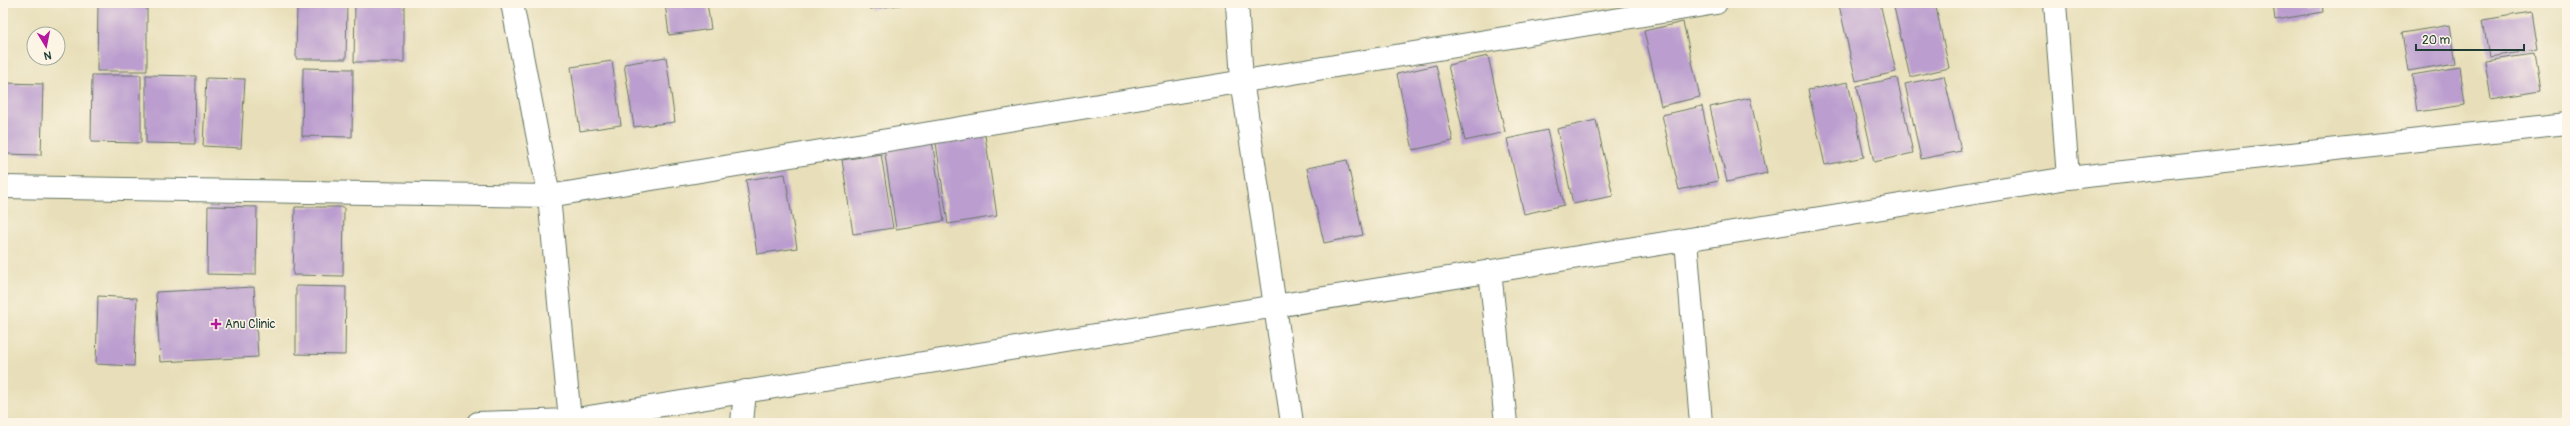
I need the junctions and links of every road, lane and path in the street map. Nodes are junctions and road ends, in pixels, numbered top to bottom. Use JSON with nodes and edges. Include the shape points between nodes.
{"nodes":[{"id":1,"x":512,"y":3,"type":"edge"},
{"id":2,"x":1237,"y":3,"type":"edge"},
{"id":3,"x":1716,"y":3,"type":"edge"},
{"id":4,"x":2055,"y":3,"type":"edge"},
{"id":5,"x":1242,"y":80,"type":"junction"},
{"id":6,"x":2567,"y":124,"type":"edge"},
{"id":7,"x":2068,"y":178,"type":"junction"},
{"id":8,"x":3,"y":187,"type":"edge"},
{"id":9,"x":549,"y":196,"type":"junction"},
{"id":10,"x":1686,"y":240,"type":"junction"},
{"id":11,"x":1490,"y":271,"type":"junction"},
{"id":12,"x":1276,"y":305,"type":"junction"},
{"id":13,"x":745,"y":391,"type":"junction"},
{"id":14,"x":570,"y":421,"type":"edge"},
{"id":15,"x":478,"y":423,"type":"edge"},
{"id":16,"x":742,"y":423,"type":"edge"},
{"id":17,"x":1292,"y":423,"type":"edge"},
{"id":18,"x":1506,"y":423,"type":"edge"},
{"id":19,"x":1701,"y":423,"type":"edge"}],
"edges":[{"from":1,"to":9,"type":"street"},
{"from":2,"to":5,"type":"street"},
{"from":3,"to":5,"type":"street"},
{"from":4,"to":7,"type":"street"},
{"from":5,"to":9,"type":"street"},
{"from":5,"to":12,"type":"street"},
{"from":6,"to":7,"type":"street"},
{"from":7,"to":10,"type":"street"},
{"from":8,"to":9,"type":"street"},
{"from":9,"to":14,"type":"street"},
{"from":10,"to":11,"type":"street"},
{"from":10,"to":19,"type":"street"},
{"from":11,"to":12,"type":"street"},
{"from":11,"to":18,"type":"street"},
{"from":12,"to":13,"type":"street"},
{"from":12,"to":17,"type":"street"},
{"from":13,"to":14,"type":"street"},
{"from":13,"to":16,"type":"street"},
{"from":14,"to":15,"type":"street"}]}
